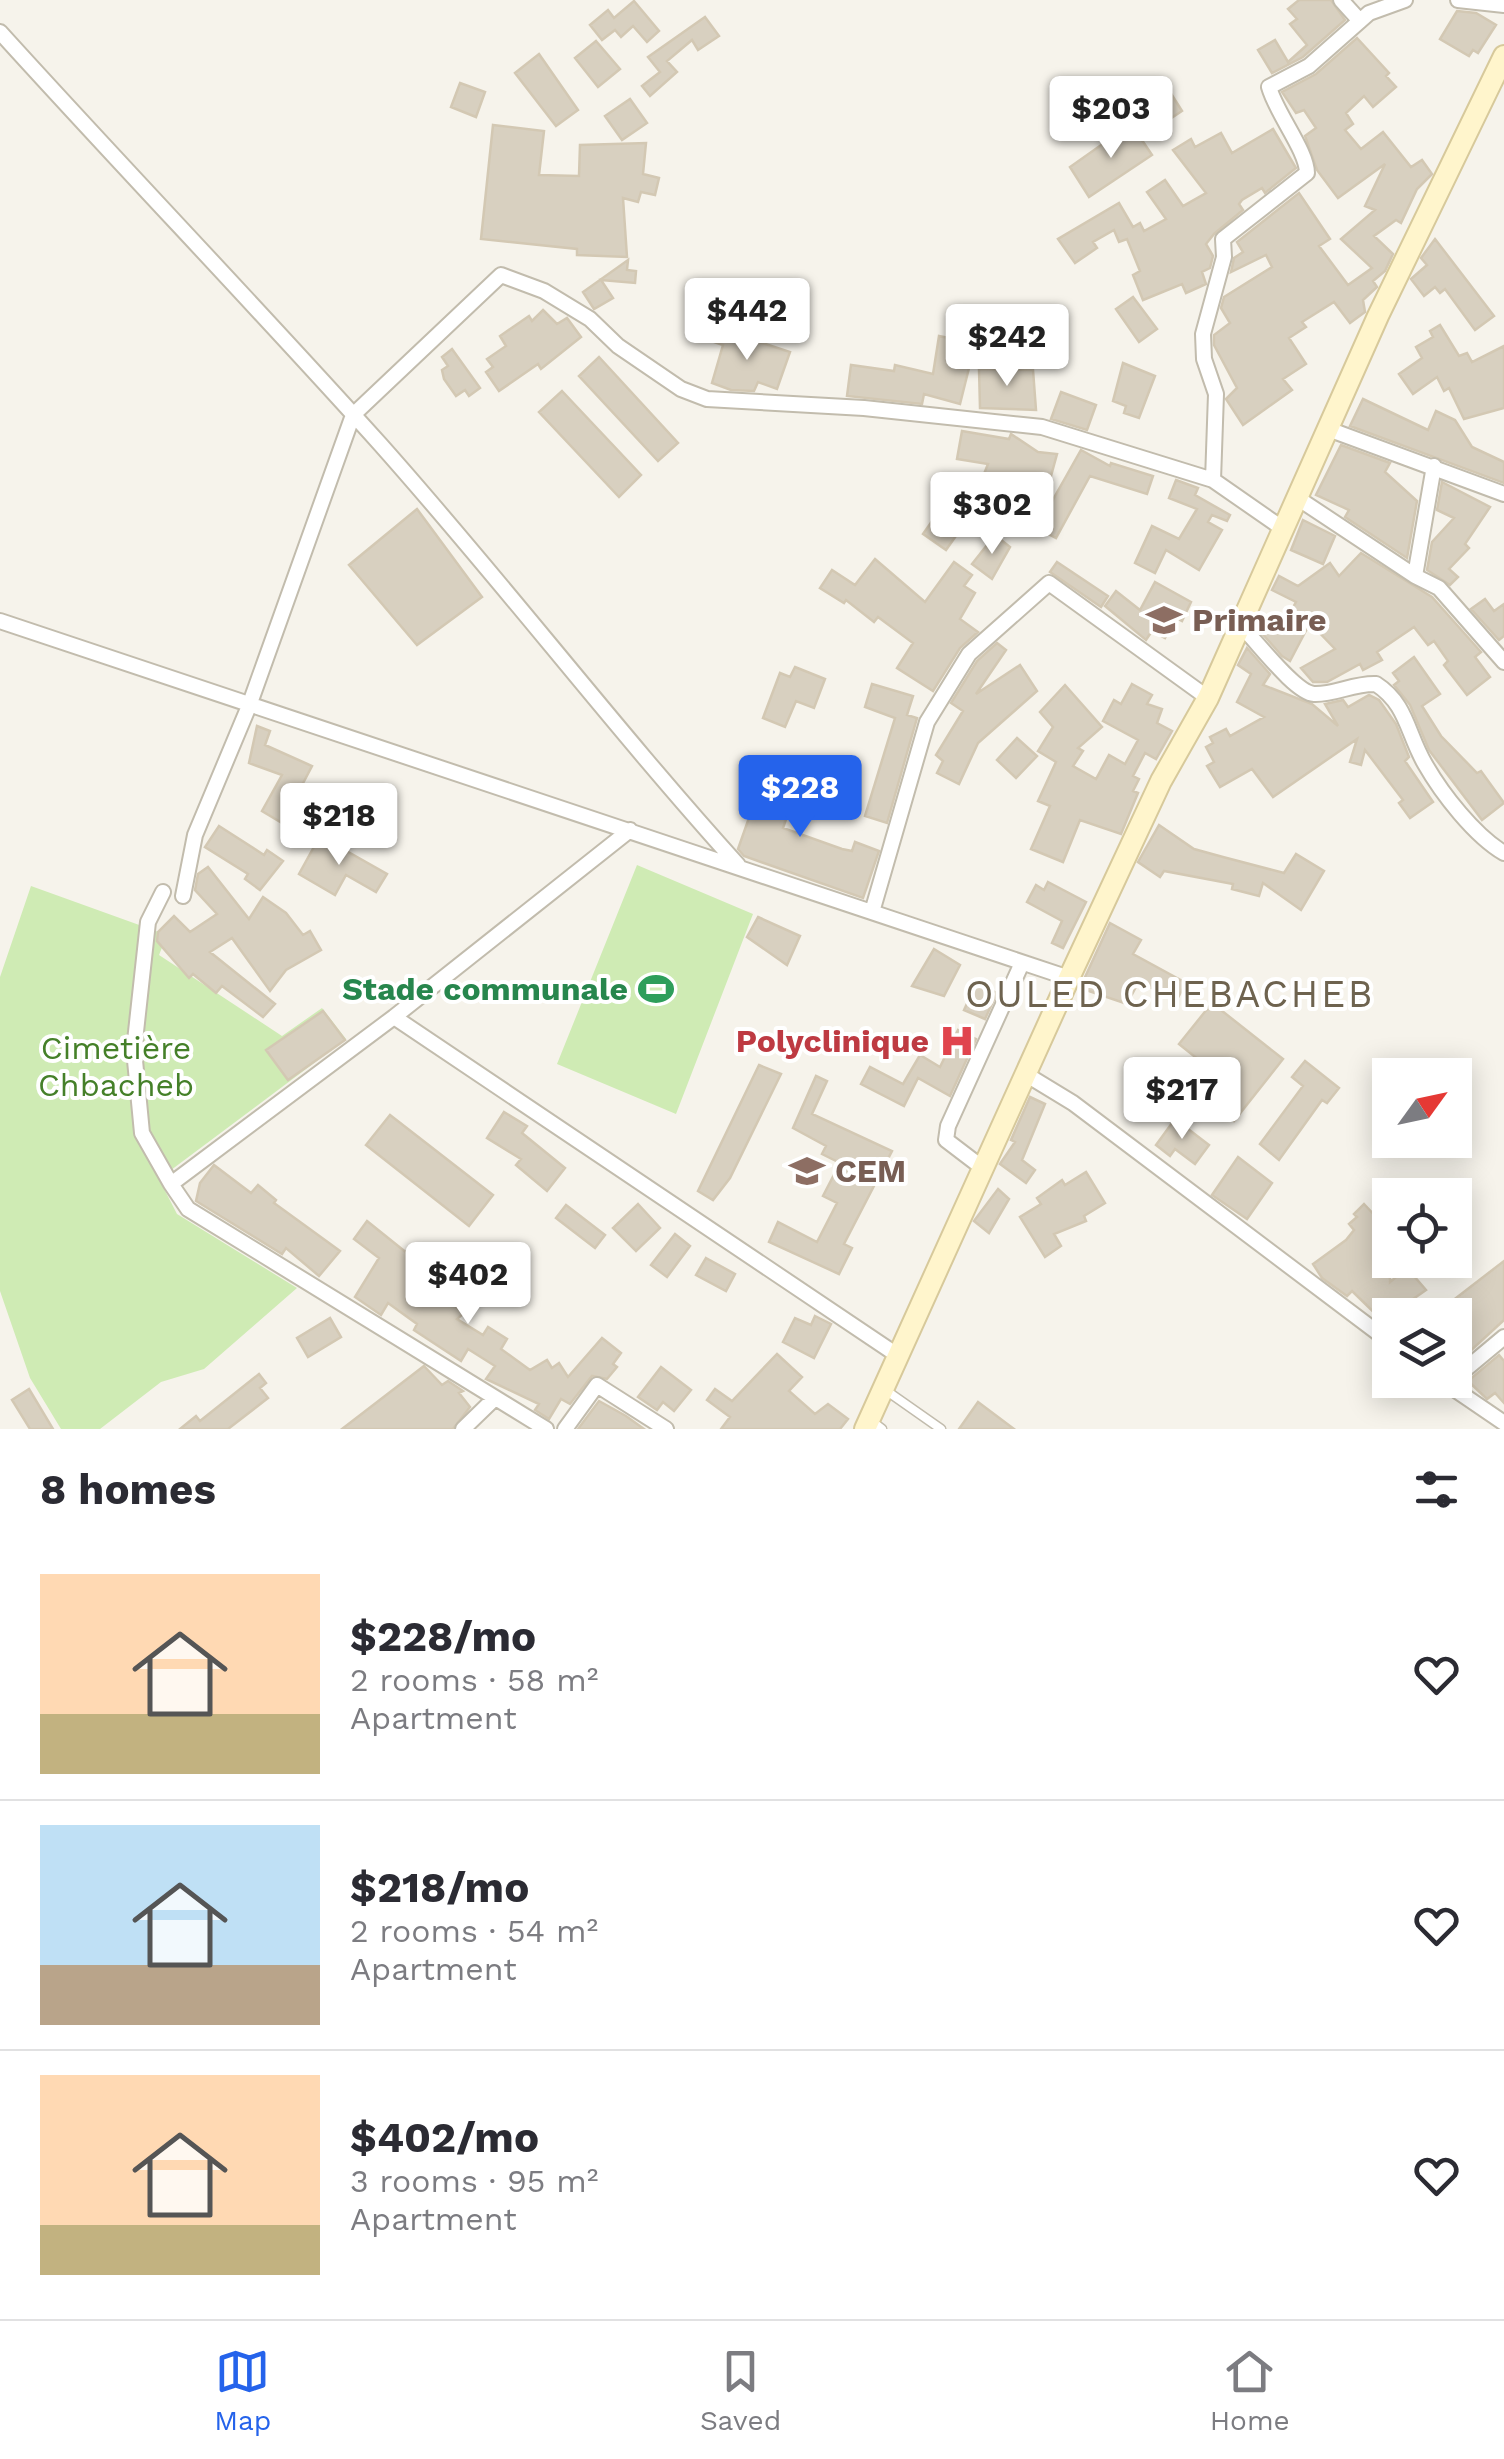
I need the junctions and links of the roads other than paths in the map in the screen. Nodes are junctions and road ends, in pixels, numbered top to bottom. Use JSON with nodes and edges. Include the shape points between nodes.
{"nodes":[{"id":1,"x":1340,"y":0,"type":"edge"},
{"id":2,"x":1405,"y":0,"type":"edge"},
{"id":3,"x":1458,"y":0,"type":"edge"},
{"id":4,"x":1504,"y":5,"type":"edge"},
{"id":5,"x":1360,"y":21,"type":"junction"},
{"id":6,"x":0,"y":32,"type":"edge"},
{"id":7,"x":1501,"y":71,"type":"edge"},
{"id":8,"x":353,"y":415,"type":"junction"},
{"id":9,"x":1328,"y":430,"type":"junction"},
{"id":10,"x":1434,"y":466,"type":"junction"},
{"id":11,"x":1213,"y":480,"type":"junction"},
{"id":12,"x":1504,"y":494,"type":"edge"},
{"id":13,"x":1296,"y":497,"type":"junction"},
{"id":14,"x":1282,"y":528,"type":"junction"},
{"id":15,"x":1415,"y":576,"type":"junction"},
{"id":16,"x":0,"y":621,"type":"edge"},
{"id":17,"x":1240,"y":625,"type":"junction"},
{"id":18,"x":1504,"y":662,"type":"edge"},
{"id":19,"x":1208,"y":698,"type":"junction"},
{"id":20,"x":249,"y":706,"type":"junction"},
{"id":21,"x":630,"y":830,"type":"junction"},
{"id":22,"x":1504,"y":853,"type":"edge"},
{"id":23,"x":740,"y":867,"type":"junction"},
{"id":24,"x":164,"y":892,"type":"dead end"},
{"id":25,"x":183,"y":896,"type":"dead end"},
{"id":26,"x":872,"y":912,"type":"junction"},
{"id":27,"x":1022,"y":962,"type":"junction"},
{"id":28,"x":1069,"y":978,"type":"junction"},
{"id":29,"x":394,"y":1017,"type":"junction"},
{"id":30,"x":1027,"y":1075,"type":"junction"},
{"id":31,"x":984,"y":1170,"type":"junction"},
{"id":32,"x":171,"y":1184,"type":"junction"},
{"id":33,"x":1372,"y":1328,"type":"edge"},
{"id":34,"x":1504,"y":1337,"type":"edge"},
{"id":35,"x":900,"y":1356,"type":"junction"},
{"id":36,"x":1472,"y":1363,"type":"edge"},
{"id":37,"x":884,"y":1389,"type":"junction"},
{"id":38,"x":1471,"y":1398,"type":"edge"},
{"id":39,"x":494,"y":1399,"type":"junction"},
{"id":40,"x":1504,"y":1423,"type":"edge"},
{"id":41,"x":872,"y":1426,"type":"edge"},
{"id":42,"x":463,"y":1429,"type":"edge"},
{"id":43,"x":546,"y":1429,"type":"edge"},
{"id":44,"x":565,"y":1429,"type":"edge"},
{"id":45,"x":666,"y":1429,"type":"edge"},
{"id":46,"x":942,"y":1429,"type":"edge"}],
"edges":[{"from":1,"to":5,"type":"street"},
{"from":2,"to":5,"type":"street"},
{"from":3,"to":4,"type":"street"},
{"from":5,"to":11,"type":"street","via":[[1309,66],[1269,87],[1307,173],[1223,239],[1203,334],[1216,394]]},
{"from":6,"to":8,"type":"street"},
{"from":7,"to":9,"type":"main road"},
{"from":8,"to":11,"type":"street","via":[[501,275],[544,291],[681,389],[707,399],[1042,427]]},
{"from":8,"to":20,"type":"street"},
{"from":8,"to":23,"type":"street"},
{"from":9,"to":10,"type":"street"},
{"from":9,"to":13,"type":"main road"},
{"from":10,"to":12,"type":"street"},
{"from":10,"to":15,"type":"street"},
{"from":11,"to":14,"type":"street"},
{"from":13,"to":14,"type":"main road"},
{"from":13,"to":15,"type":"street"},
{"from":14,"to":17,"type":"main road"},
{"from":15,"to":18,"type":"street","via":[[1439,588]]},
{"from":16,"to":20,"type":"street"},
{"from":17,"to":19,"type":"main road"},
{"from":17,"to":22,"type":"street","via":[[1295,686],[1313,694],[1376,684],[1395,696],[1424,763],[1471,824]]},
{"from":19,"to":26,"type":"street","via":[[1049,583],[969,654],[926,722]]},
{"from":19,"to":28,"type":"main road","via":[[1161,781]]},
{"from":20,"to":21,"type":"street"},
{"from":20,"to":25,"type":"street","via":[[194,834]]},
{"from":21,"to":23,"type":"street"},
{"from":21,"to":29,"type":"street"},
{"from":23,"to":26,"type":"street"},
{"from":24,"to":32,"type":"street","via":[[148,922],[134,1050],[142,1133]]},
{"from":26,"to":27,"type":"street"},
{"from":27,"to":28,"type":"street"},
{"from":27,"to":31,"type":"street","via":[[948,1126],[946,1140]]},
{"from":28,"to":30,"type":"main road"},
{"from":29,"to":32,"type":"street"},
{"from":29,"to":35,"type":"street"},
{"from":30,"to":31,"type":"main road"},
{"from":30,"to":33,"type":"street","via":[[1073,1102]]},
{"from":31,"to":35,"type":"main road"},
{"from":32,"to":39,"type":"street","via":[[188,1208]]},
{"from":34,"to":36,"type":"street"},
{"from":35,"to":37,"type":"main road"},
{"from":37,"to":41,"type":"main road"},
{"from":37,"to":46,"type":"lane"},
{"from":38,"to":40,"type":"street"},
{"from":39,"to":42,"type":"street"},
{"from":39,"to":43,"type":"street"},
{"from":44,"to":45,"type":"street","via":[[597,1385]]}]}
